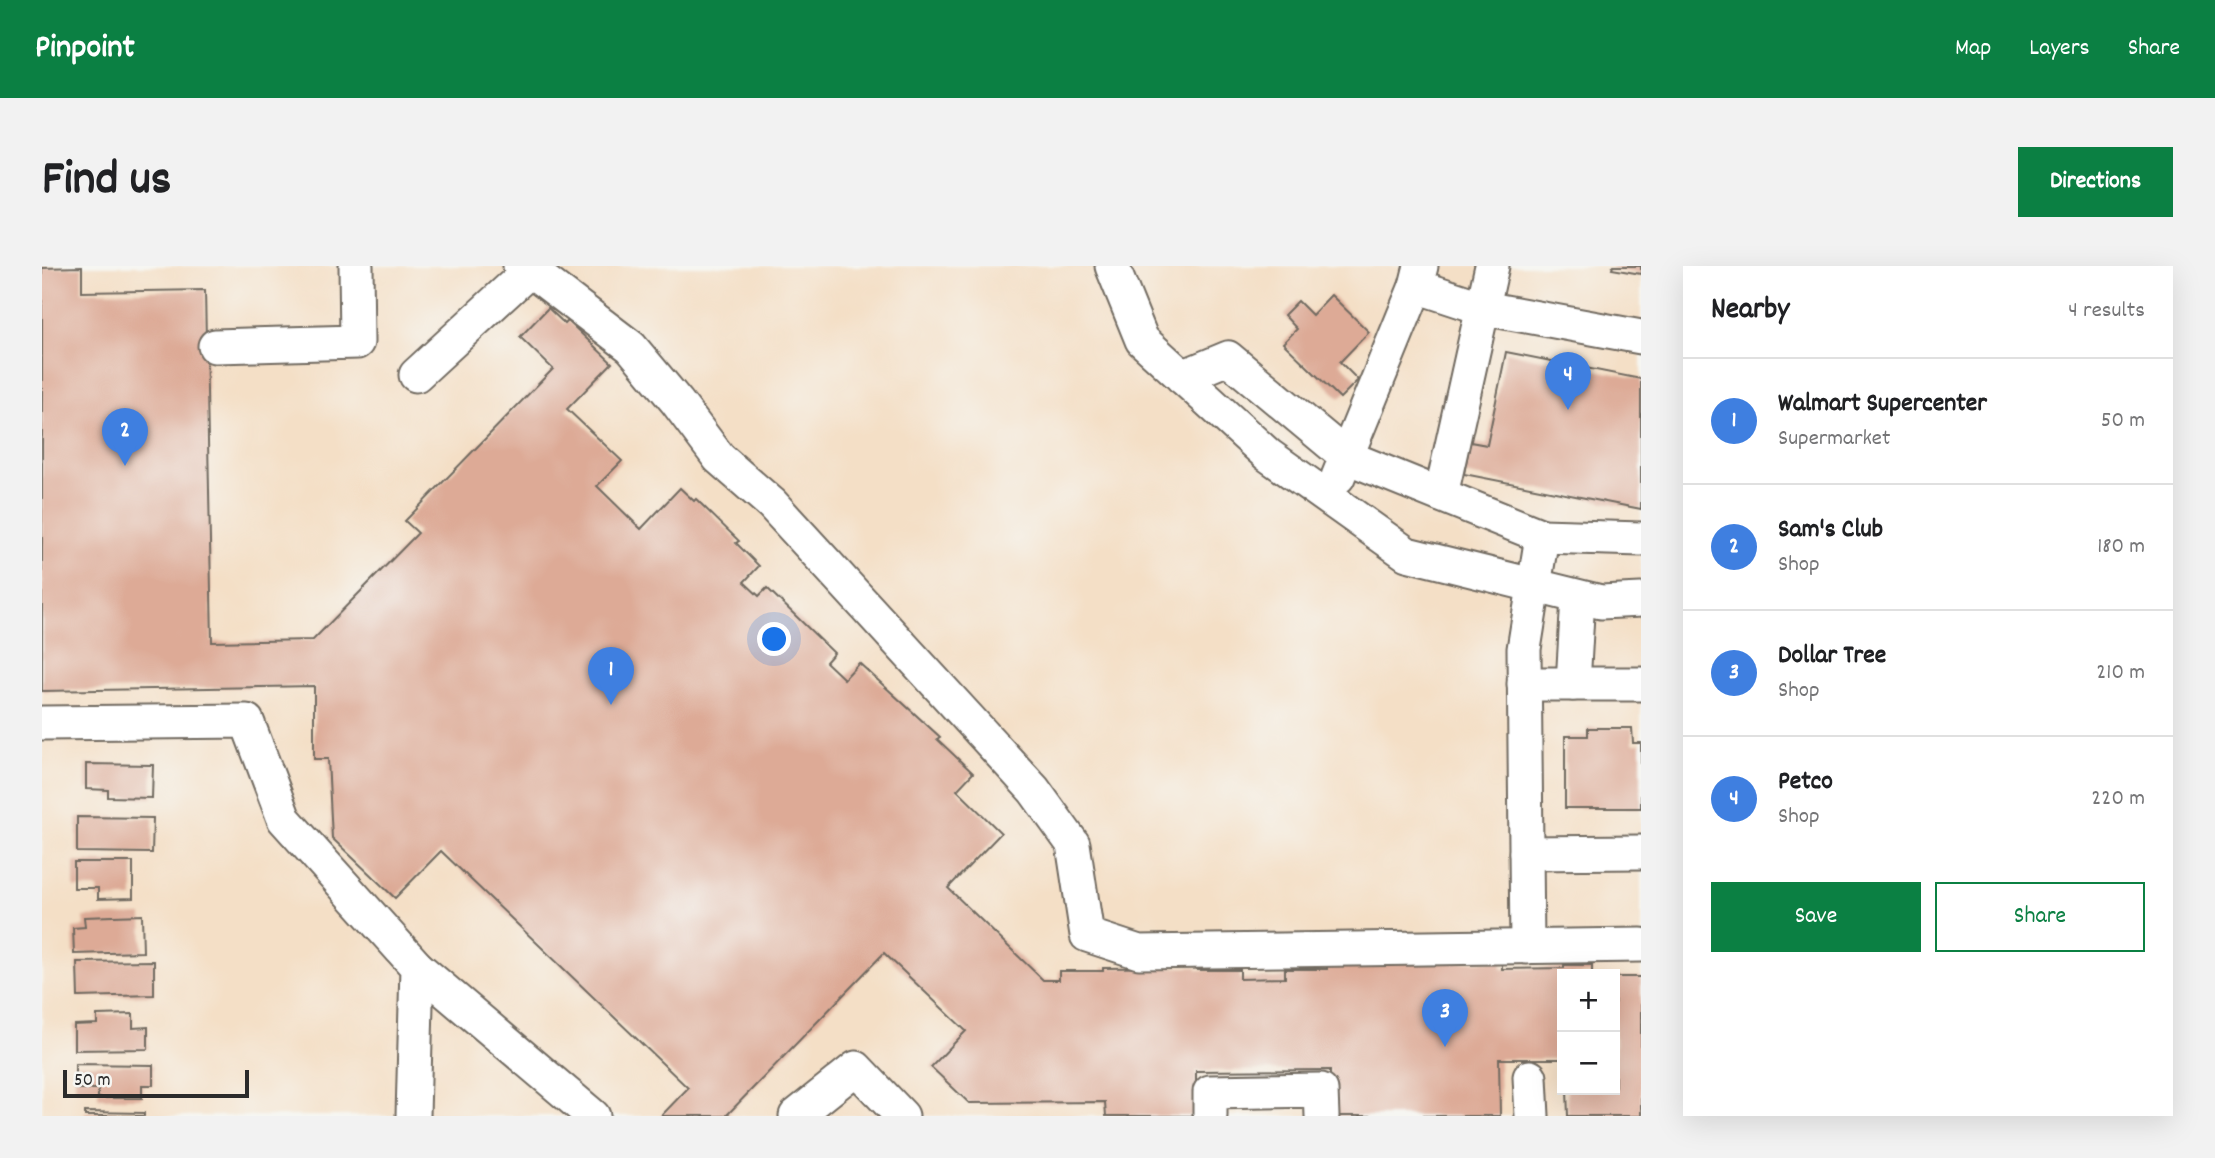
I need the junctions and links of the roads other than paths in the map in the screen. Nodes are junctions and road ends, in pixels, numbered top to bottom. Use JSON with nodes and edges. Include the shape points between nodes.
{"nodes":[{"id":1,"x":356,"y":266,"type":"edge"},
{"id":2,"x":1112,"y":266,"type":"edge"},
{"id":3,"x":1492,"y":266,"type":"edge"},
{"id":4,"x":525,"y":268,"type":"edge"},
{"id":5,"x":1419,"y":276,"type":"edge"},
{"id":6,"x":1483,"y":308,"type":"junction"},
{"id":7,"x":1641,"y":337,"type":"edge"},
{"id":8,"x":215,"y":346,"type":"dead end"},
{"id":9,"x":416,"y":375,"type":"dead end"},
{"id":10,"x":1182,"y":377,"type":"junction"},
{"id":11,"x":1347,"y":457,"type":"junction"},
{"id":12,"x":1441,"y":495,"type":"junction"},
{"id":13,"x":1328,"y":498,"type":"junction"},
{"id":14,"x":1542,"y":536,"type":"junction"},
{"id":15,"x":1641,"y":539,"type":"edge"},
{"id":16,"x":1536,"y":586,"type":"junction"},
{"id":17,"x":1578,"y":597,"type":"junction"},
{"id":18,"x":1641,"y":600,"type":"edge"},
{"id":19,"x":1524,"y":684,"type":"junction"},
{"id":20,"x":1573,"y":684,"type":"junction"},
{"id":21,"x":1641,"y":684,"type":"edge"},
{"id":22,"x":42,"y":723,"type":"edge"},
{"id":23,"x":1641,"y":852,"type":"edge"},
{"id":24,"x":1527,"y":853,"type":"junction"},
{"id":25,"x":1641,"y":945,"type":"edge"},
{"id":26,"x":1528,"y":947,"type":"junction"},
{"id":27,"x":417,"y":967,"type":"junction"},
{"id":28,"x":1530,"y":1077,"type":"dead end"},
{"id":29,"x":413,"y":1116,"type":"edge"},
{"id":30,"x":593,"y":1116,"type":"edge"},
{"id":31,"x":796,"y":1116,"type":"edge"},
{"id":32,"x":902,"y":1116,"type":"edge"},
{"id":33,"x":1210,"y":1116,"type":"edge"},
{"id":34,"x":1322,"y":1116,"type":"edge"},
{"id":35,"x":1532,"y":1116,"type":"edge"}],
"edges":[{"from":1,"to":8,"type":"lane","via":[[357,342]]},
{"from":2,"to":10,"type":"lane","via":[[1142,340]]},
{"from":3,"to":6,"type":"lane"},
{"from":4,"to":9,"type":"lane"},
{"from":4,"to":26,"type":"lane","via":[[631,346],[719,458],[772,504],[1034,790],[1073,844],[1087,935],[1139,952]]},
{"from":5,"to":6,"type":"lane"},
{"from":5,"to":11,"type":"lane"},
{"from":6,"to":7,"type":"lane"},
{"from":6,"to":12,"type":"lane"},
{"from":10,"to":11,"type":"lane","via":[[1228,358]]},
{"from":10,"to":13,"type":"lane","via":[[1268,455]]},
{"from":11,"to":12,"type":"lane"},
{"from":11,"to":13,"type":"lane"},
{"from":12,"to":14,"type":"lane"},
{"from":13,"to":16,"type":"lane","via":[[1407,554]]},
{"from":14,"to":15,"type":"lane"},
{"from":14,"to":16,"type":"lane"},
{"from":16,"to":17,"type":"lane"},
{"from":16,"to":19,"type":"lane","via":[[1524,649]]},
{"from":17,"to":18,"type":"lane","via":[[1601,603]]},
{"from":17,"to":20,"type":"lane"},
{"from":19,"to":20,"type":"lane"},
{"from":19,"to":24,"type":"lane"},
{"from":20,"to":21,"type":"lane"},
{"from":22,"to":27,"type":"lane","via":[[247,721],[284,819]]},
{"from":23,"to":24,"type":"lane"},
{"from":24,"to":26,"type":"lane"},
{"from":25,"to":26,"type":"lane"},
{"from":27,"to":29,"type":"lane"},
{"from":27,"to":30,"type":"lane"},
{"from":28,"to":35,"type":"lane"},
{"from":31,"to":32,"type":"lane","via":[[856,1068]]},
{"from":33,"to":34,"type":"lane","via":[[1210,1092],[1321,1090]]}]}
